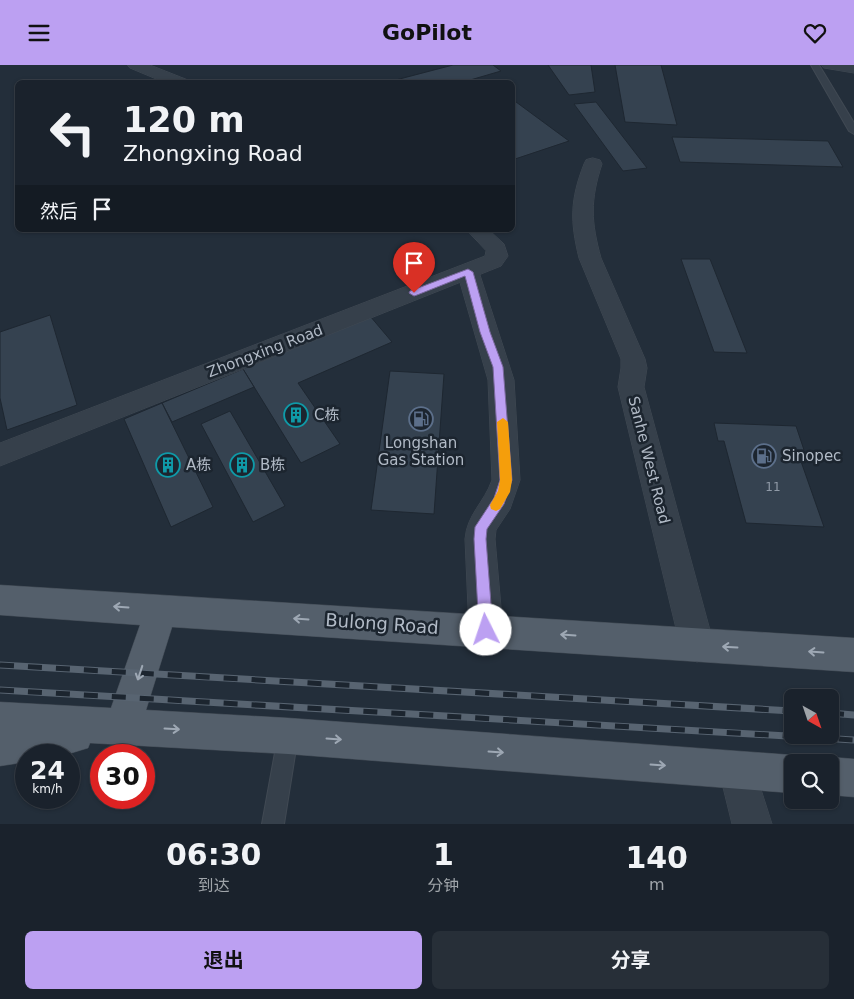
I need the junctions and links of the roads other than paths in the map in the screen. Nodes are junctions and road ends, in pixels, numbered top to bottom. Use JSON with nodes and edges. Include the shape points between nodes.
{"nodes":[{"id":1,"x":136,"y":65,"type":"edge"},
{"id":2,"x":815,"y":65,"type":"edge"},
{"id":3,"x":830,"y":65,"type":"edge"},
{"id":4,"x":854,"y":68,"type":"edge"},
{"id":5,"x":174,"y":80,"type":"edge"},
{"id":6,"x":854,"y":131,"type":"edge"},
{"id":7,"x":593,"y":164,"type":"dead end"},
{"id":8,"x":479,"y":232,"type":"edge"},
{"id":9,"x":468,"y":272,"type":"junction"},
{"id":10,"x":0,"y":455,"type":"edge"},
{"id":11,"x":0,"y":600,"type":"edge"},
{"id":12,"x":161,"y":610,"type":"junction"},
{"id":13,"x":486,"y":630,"type":"junction"},
{"id":14,"x":697,"y":645,"type":"junction"},
{"id":15,"x":854,"y":655,"type":"edge"},
{"id":16,"x":0,"y":720,"type":"edge"},
{"id":17,"x":123,"y":726,"type":"junction"},
{"id":18,"x":288,"y":736,"type":"junction"},
{"id":19,"x":0,"y":748,"type":"edge"},
{"id":20,"x":738,"y":771,"type":"junction"},
{"id":21,"x":784,"y":774,"type":"edge"},
{"id":22,"x":839,"y":777,"type":"edge"},
{"id":23,"x":854,"y":778,"type":"edge"},
{"id":24,"x":273,"y":824,"type":"edge"},
{"id":25,"x":752,"y":824,"type":"edge"}],
"edges":[{"from":1,"to":5,"type":"street"},
{"from":2,"to":6,"type":"lane"},
{"from":3,"to":4,"type":"street"},
{"from":7,"to":14,"type":"street","name":"Sanhe West Road","via":[[583,191],[581,213],[585,241],[633,359],[631,387]]},
{"from":8,"to":9,"type":"street","name":"Zhongxing Road","via":[[496,249],[497,256]]},
{"from":9,"to":10,"type":"street","name":"Zhongxing Road"},
{"from":9,"to":13,"type":"street","via":[[498,367],[506,480],[500,500],[481,527]]},
{"from":12,"to":11,"type":"main road","name":"Bulong Road","one_way":true},
{"from":13,"to":12,"type":"main road","name":"Bulong Road","one_way":true},
{"from":12,"to":17,"type":"main road","one_way":true},
{"from":14,"to":13,"type":"main road","name":"Bulong Road","one_way":true},
{"from":15,"to":14,"type":"main road","name":"Bulong Road","one_way":true},
{"from":16,"to":17,"type":"main road"},
{"from":17,"to":18,"type":"main road","one_way":true},
{"from":17,"to":19,"type":"main road"},
{"from":18,"to":20,"type":"main road","one_way":true},
{"from":18,"to":24,"type":"lane"},
{"from":20,"to":21,"type":"main road"},
{"from":20,"to":25,"type":"street"},
{"from":22,"to":23,"type":"main road"}]}
